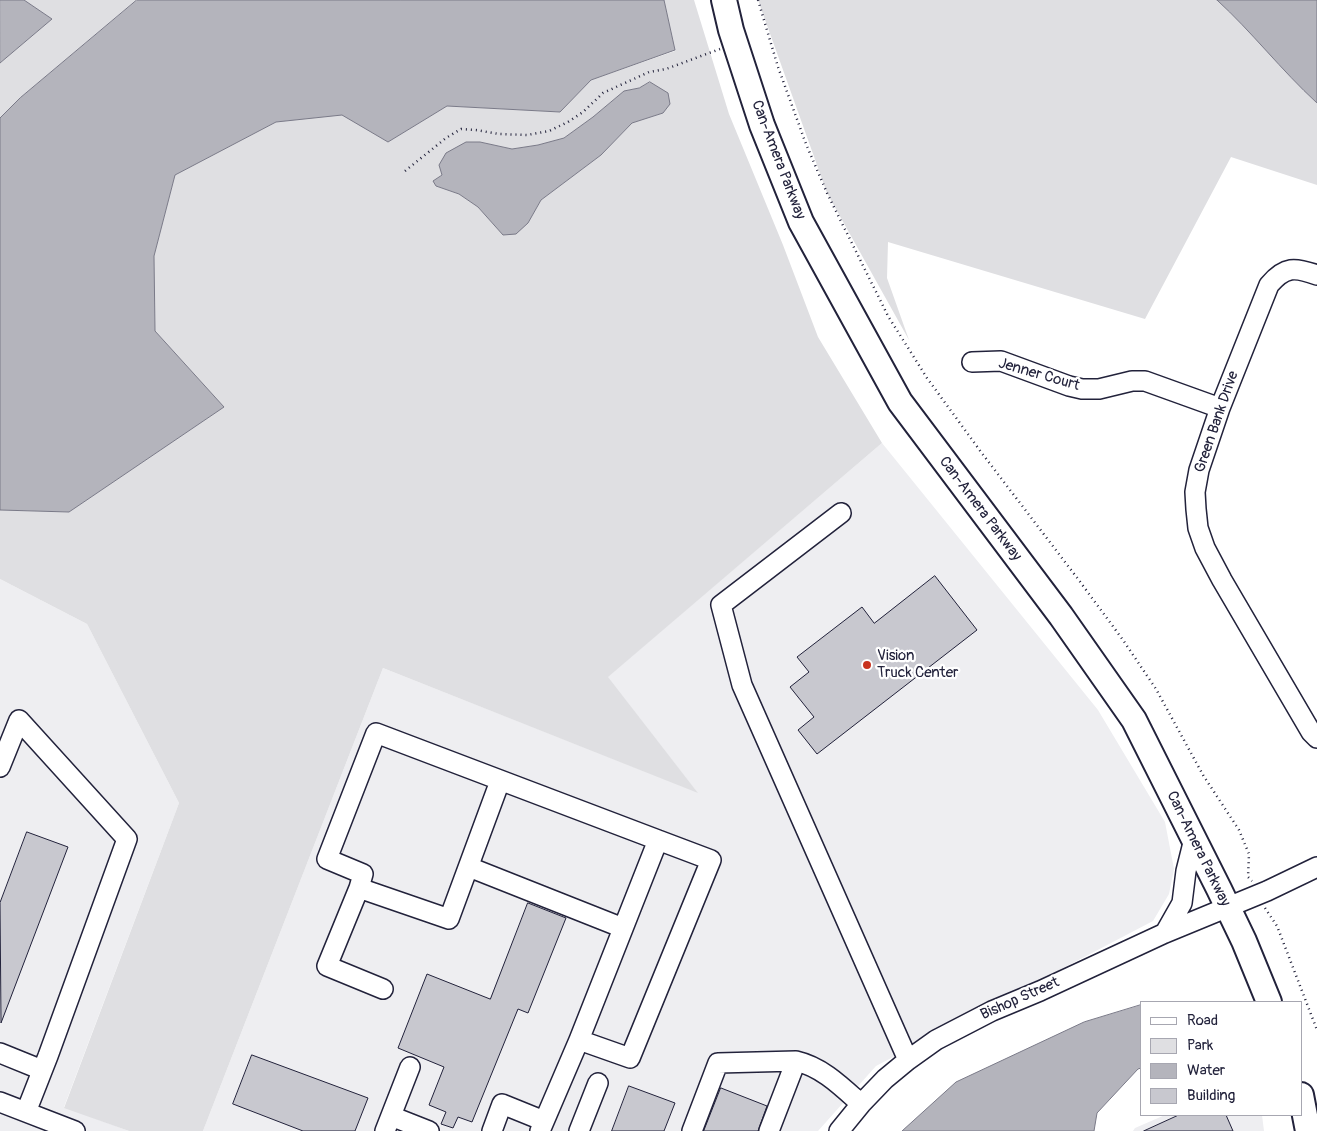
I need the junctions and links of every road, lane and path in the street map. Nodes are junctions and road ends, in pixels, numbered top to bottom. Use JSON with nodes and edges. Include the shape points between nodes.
{"nodes":[{"id":1,"x":724,"y":0,"type":"edge"},
{"id":2,"x":758,"y":0,"type":"edge"},
{"id":3,"x":735,"y":43,"type":"junction"},
{"id":4,"x":405,"y":170,"type":"dead end"},
{"id":5,"x":1317,"y":275,"type":"edge"},
{"id":6,"x":972,"y":362,"type":"dead end"},
{"id":7,"x":1220,"y":408,"type":"junction"},
{"id":8,"x":841,"y":513,"type":"dead end"},
{"id":9,"x":1317,"y":738,"type":"edge"},
{"id":10,"x":0,"y":767,"type":"edge"},
{"id":11,"x":500,"y":781,"type":"junction"},
{"id":12,"x":1194,"y":839,"type":"junction"},
{"id":13,"x":658,"y":840,"type":"junction"},
{"id":14,"x":469,"y":867,"type":"junction"},
{"id":15,"x":1317,"y":867,"type":"edge"},
{"id":16,"x":1252,"y":881,"type":"dead end"},
{"id":17,"x":358,"y":888,"type":"junction"},
{"id":18,"x":1228,"y":907,"type":"junction"},
{"id":19,"x":1265,"y":907,"type":"dead end"},
{"id":20,"x":623,"y":928,"type":"junction"},
{"id":21,"x":1165,"y":933,"type":"junction"},
{"id":22,"x":383,"y":988,"type":"dead end"},
{"id":23,"x":1269,"y":1001,"type":"edge"},
{"id":24,"x":1317,"y":1030,"type":"edge"},
{"id":25,"x":579,"y":1040,"type":"junction"},
{"id":26,"x":0,"y":1053,"type":"edge"},
{"id":27,"x":908,"y":1060,"type":"junction"},
{"id":28,"x":796,"y":1061,"type":"junction"},
{"id":29,"x":410,"y":1067,"type":"dead end"},
{"id":30,"x":42,"y":1070,"type":"junction"},
{"id":31,"x":598,"y":1083,"type":"dead end"},
{"id":32,"x":1302,"y":1100,"type":"edge"},
{"id":33,"x":0,"y":1102,"type":"edge"},
{"id":34,"x":861,"y":1104,"type":"junction"},
{"id":35,"x":26,"y":1112,"type":"junction"},
{"id":36,"x":388,"y":1124,"type":"edge"},
{"id":37,"x":542,"y":1126,"type":"edge"},
{"id":38,"x":75,"y":1131,"type":"edge"},
{"id":39,"x":430,"y":1131,"type":"edge"},
{"id":40,"x":492,"y":1131,"type":"edge"},
{"id":41,"x":580,"y":1131,"type":"edge"},
{"id":42,"x":692,"y":1131,"type":"edge"},
{"id":43,"x":770,"y":1131,"type":"edge"},
{"id":44,"x":838,"y":1131,"type":"edge"},
{"id":45,"x":1308,"y":1131,"type":"edge"}],
"edges":[{"from":1,"to":3,"type":"main road","name":"Can-Amera Parkway"},
{"from":2,"to":16,"type":"path","via":[[806,144],[888,316],[980,452],[1078,579],[1156,689],[1203,775],[1240,830],[1249,854],[1248,877]]},
{"from":3,"to":4,"type":"path","via":[[666,69],[648,72],[602,93],[583,112],[549,130],[527,135],[461,129]]},
{"from":3,"to":12,"type":"main road","name":"Can-Amera Parkway","via":[[762,125],[801,222],[900,402],[1061,616],[1134,720]]},
{"from":5,"to":7,"type":"street","name":"Green Bank Drive","via":[[1300,269],[1290,270],[1278,274],[1269,285]]},
{"from":6,"to":7,"type":"street","name":"Jenner Court","via":[[1001,361],[1082,389],[1145,381]]},
{"from":7,"to":9,"type":"street","name":"Green Bank Drive","via":[[1196,485],[1198,528],[1222,580]]},
{"from":8,"to":27,"type":"street","via":[[721,604],[742,685]]},
{"from":10,"to":30,"type":"street","via":[[20,720],[128,839]]},
{"from":11,"to":13,"type":"street"},
{"from":11,"to":14,"type":"street"},
{"from":11,"to":17,"type":"street","via":[[376,733],[327,859],[364,874]]},
{"from":12,"to":18,"type":"main road","name":"Can-Amera Parkway"},
{"from":12,"to":21,"type":"street","via":[[1182,903]]},
{"from":13,"to":20,"type":"street"},
{"from":13,"to":25,"type":"street","via":[[711,860],[630,1058]]},
{"from":14,"to":17,"type":"street","via":[[449,919]]},
{"from":14,"to":20,"type":"street"},
{"from":15,"to":18,"type":"street","name":"Bishop Street"},
{"from":17,"to":22,"type":"street","via":[[327,966]]},
{"from":18,"to":21,"type":"street","name":"Bishop Street"},
{"from":18,"to":23,"type":"main road","name":"Can-Amera Parkway"},
{"from":19,"to":24,"type":"path","via":[[1277,926]]},
{"from":20,"to":25,"type":"street"},
{"from":21,"to":27,"type":"street","name":"Bishop Street","via":[[992,1011],[936,1040]]},
{"from":25,"to":37,"type":"street"},
{"from":26,"to":30,"type":"street"},
{"from":27,"to":34,"type":"street","name":"Bishop Street"},
{"from":28,"to":34,"type":"street","via":[[828,1075]]},
{"from":28,"to":42,"type":"street","via":[[718,1063]]},
{"from":28,"to":43,"type":"street"},
{"from":29,"to":36,"type":"street"},
{"from":30,"to":35,"type":"street"},
{"from":31,"to":41,"type":"street"},
{"from":32,"to":45,"type":"main road"},
{"from":33,"to":35,"type":"street"},
{"from":34,"to":44,"type":"street","name":"Bishop Street"},
{"from":35,"to":38,"type":"street"},
{"from":36,"to":39,"type":"street"},
{"from":37,"to":40,"type":"street","via":[[502,1104]]}]}
